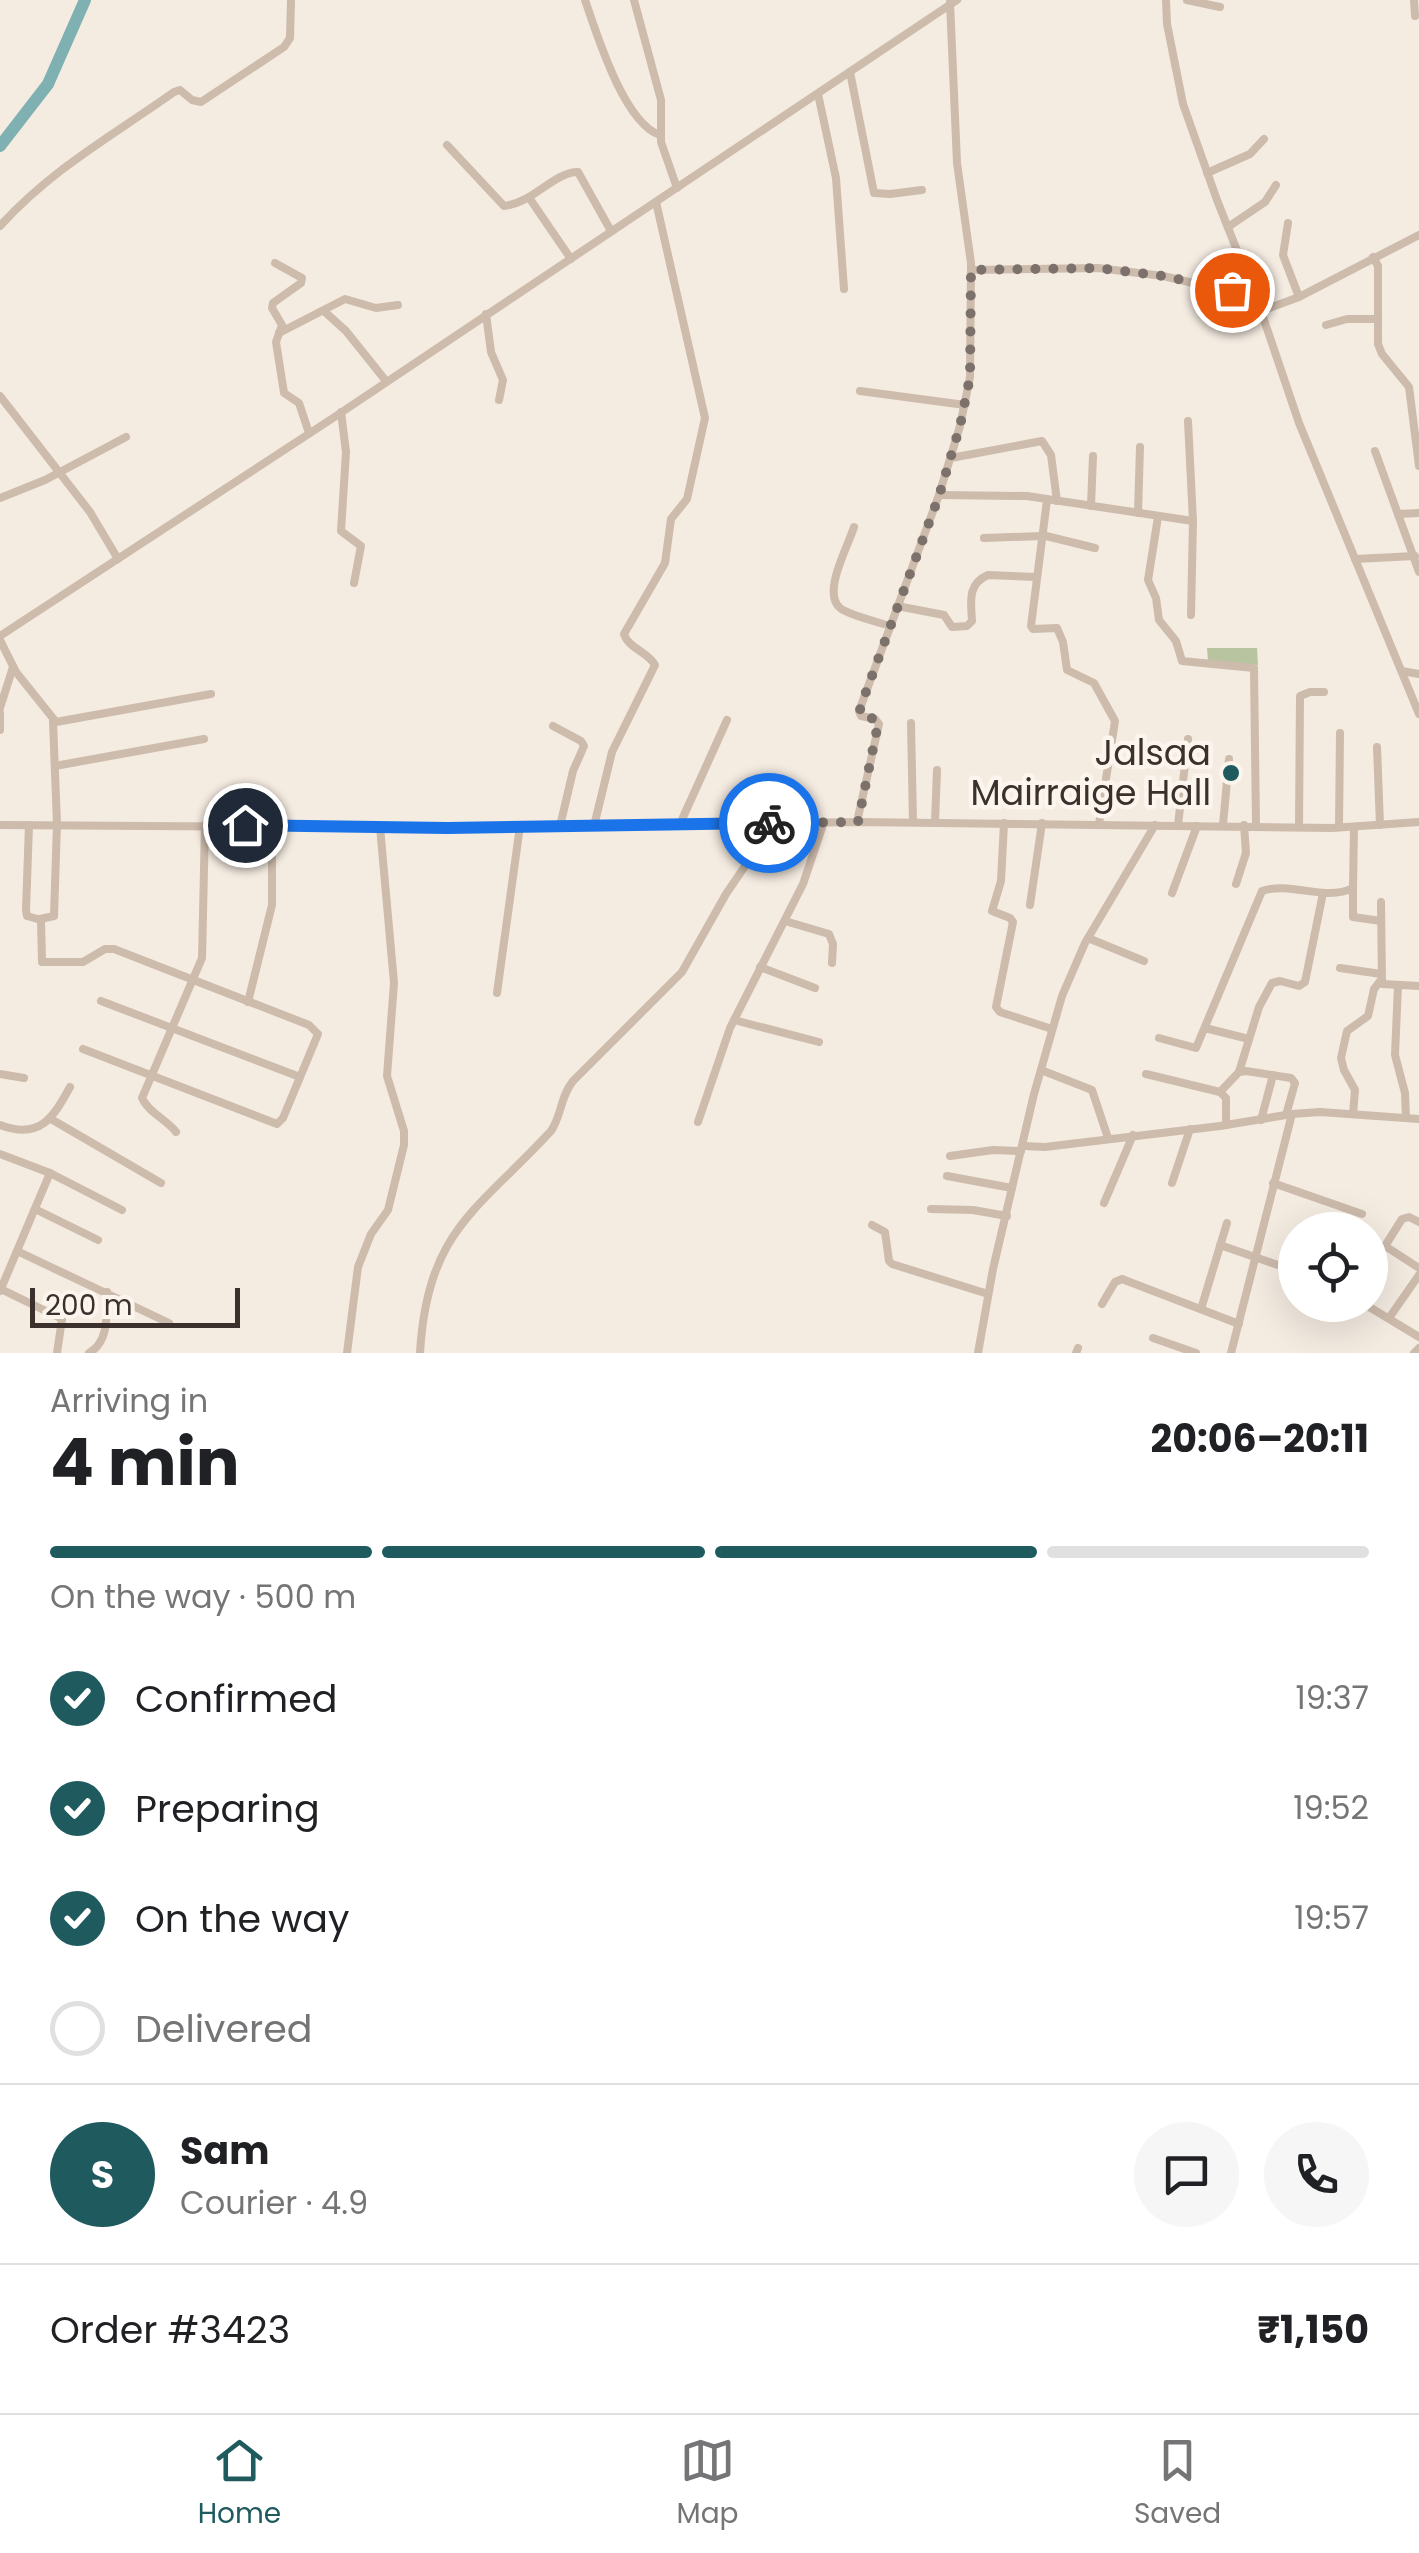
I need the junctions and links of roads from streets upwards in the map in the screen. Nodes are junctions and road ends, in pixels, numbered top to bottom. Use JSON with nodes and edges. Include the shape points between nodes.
{"nodes":[{"id":1,"x":291,"y":0,"type":"edge"},
{"id":2,"x":585,"y":0,"type":"edge"},
{"id":3,"x":634,"y":0,"type":"edge"},
{"id":4,"x":1166,"y":0,"type":"edge"},
{"id":5,"x":1187,"y":0,"type":"edge"},
{"id":6,"x":1414,"y":0,"type":"edge"},
{"id":7,"x":952,"y":1,"type":"edge"},
{"id":8,"x":1220,"y":7,"type":"dead end"},
{"id":9,"x":1415,"y":16,"type":"dead end"},
{"id":10,"x":850,"y":72,"type":"junction"},
{"id":11,"x":818,"y":94,"type":"junction"},
{"id":12,"x":660,"y":135,"type":"junction"},
{"id":13,"x":1264,"y":138,"type":"dead end"},
{"id":14,"x":446,"y":144,"type":"dead end"},
{"id":15,"x":1208,"y":173,"type":"junction"},
{"id":16,"x":1276,"y":185,"type":"dead end"},
{"id":17,"x":677,"y":188,"type":"junction"},
{"id":18,"x":922,"y":190,"type":"dead end"},
{"id":19,"x":530,"y":199,"type":"junction"},
{"id":20,"x":656,"y":202,"type":"junction"},
{"id":21,"x":1288,"y":223,"type":"dead end"},
{"id":22,"x":0,"y":226,"type":"edge"},
{"id":23,"x":1228,"y":227,"type":"junction"},
{"id":24,"x":612,"y":231,"type":"junction"},
{"id":25,"x":1418,"y":237,"type":"edge"},
{"id":26,"x":570,"y":258,"type":"junction"},
{"id":27,"x":1373,"y":258,"type":"junction"},
{"id":28,"x":274,"y":263,"type":"dead end"},
{"id":29,"x":971,"y":270,"type":"junction"},
{"id":30,"x":1252,"y":288,"type":"junction"},
{"id":31,"x":844,"y":289,"type":"dead end"},
{"id":32,"x":1299,"y":296,"type":"junction"},
{"id":33,"x":398,"y":304,"type":"dead end"},
{"id":34,"x":1261,"y":310,"type":"junction"},
{"id":35,"x":324,"y":312,"type":"junction"},
{"id":36,"x":486,"y":314,"type":"junction"},
{"id":37,"x":1377,"y":319,"type":"junction"},
{"id":38,"x":1326,"y":325,"type":"dead end"},
{"id":39,"x":279,"y":333,"type":"junction"},
{"id":40,"x":386,"y":380,"type":"junction"},
{"id":41,"x":860,"y":391,"type":"dead end"},
{"id":42,"x":0,"y":396,"type":"edge"},
{"id":43,"x":499,"y":400,"type":"dead end"},
{"id":44,"x":966,"y":405,"type":"junction"},
{"id":45,"x":1416,"y":409,"type":"edge"},
{"id":46,"x":341,"y":412,"type":"junction"},
{"id":47,"x":1188,"y":421,"type":"dead end"},
{"id":48,"x":310,"y":433,"type":"junction"},
{"id":49,"x":126,"y":437,"type":"dead end"},
{"id":50,"x":1140,"y":447,"type":"dead end"},
{"id":51,"x":1375,"y":452,"type":"dead end"},
{"id":52,"x":1093,"y":456,"type":"dead end"},
{"id":53,"x":951,"y":458,"type":"junction"},
{"id":54,"x":1419,"y":466,"type":"edge"},
{"id":55,"x":58,"y":472,"type":"junction"},
{"id":56,"x":939,"y":496,"type":"junction"},
{"id":57,"x":0,"y":498,"type":"edge"},
{"id":58,"x":1052,"y":500,"type":"junction"},
{"id":59,"x":1091,"y":506,"type":"junction"},
{"id":60,"x":1138,"y":513,"type":"junction"},
{"id":61,"x":1419,"y":513,"type":"edge"},
{"id":62,"x":1398,"y":514,"type":"junction"},
{"id":63,"x":1158,"y":516,"type":"junction"},
{"id":64,"x":1193,"y":521,"type":"junction"},
{"id":65,"x":854,"y":527,"type":"dead end"},
{"id":66,"x":1042,"y":536,"type":"junction"},
{"id":67,"x":984,"y":538,"type":"dead end"},
{"id":68,"x":1095,"y":548,"type":"dead end"},
{"id":69,"x":1416,"y":556,"type":"edge"},
{"id":70,"x":118,"y":559,"type":"junction"},
{"id":71,"x":1355,"y":560,"type":"junction"},
{"id":72,"x":1419,"y":572,"type":"edge"},
{"id":73,"x":1037,"y":576,"type":"junction"},
{"id":74,"x":354,"y":583,"type":"dead end"},
{"id":75,"x":897,"y":606,"type":"junction"},
{"id":76,"x":1191,"y":615,"type":"dead end"},
{"id":77,"x":890,"y":626,"type":"junction"},
{"id":78,"x":0,"y":638,"type":"edge"},
{"id":79,"x":13,"y":667,"type":"junction"},
{"id":80,"x":1402,"y":672,"type":"junction"},
{"id":81,"x":1419,"y":674,"type":"edge"},
{"id":82,"x":1324,"y":692,"type":"dead end"},
{"id":83,"x":212,"y":694,"type":"dead end"},
{"id":84,"x":0,"y":711,"type":"edge"},
{"id":85,"x":1419,"y":714,"type":"edge"},
{"id":86,"x":726,"y":720,"type":"dead end"},
{"id":87,"x":53,"y":721,"type":"junction"},
{"id":88,"x":911,"y":723,"type":"dead end"},
{"id":89,"x":553,"y":726,"type":"dead end"},
{"id":90,"x":0,"y":730,"type":"edge"},
{"id":91,"x":1340,"y":733,"type":"dead end"},
{"id":92,"x":204,"y":738,"type":"dead end"},
{"id":93,"x":1188,"y":739,"type":"dead end"},
{"id":94,"x":1377,"y":747,"type":"dead end"},
{"id":95,"x":1230,"y":758,"type":"dead end"},
{"id":96,"x":55,"y":766,"type":"junction"},
{"id":97,"x":937,"y":770,"type":"dead end"},
{"id":98,"x":824,"y":822,"type":"junction"},
{"id":99,"x":858,"y":822,"type":"junction"},
{"id":100,"x":912,"y":822,"type":"junction"},
{"id":101,"x":935,"y":822,"type":"junction"},
{"id":102,"x":1004,"y":822,"type":"junction"},
{"id":103,"x":1419,"y":822,"type":"edge"},
{"id":104,"x":763,"y":823,"type":"junction"},
{"id":105,"x":1042,"y":823,"type":"junction"},
{"id":106,"x":57,"y":824,"type":"junction"},
{"id":107,"x":680,"y":824,"type":"junction"},
{"id":108,"x":1098,"y":824,"type":"junction"},
{"id":109,"x":0,"y":825,"type":"edge"},
{"id":110,"x":29,"y":825,"type":"junction"},
{"id":111,"x":205,"y":825,"type":"junction"},
{"id":112,"x":272,"y":825,"type":"junction"},
{"id":113,"x":1155,"y":825,"type":"junction"},
{"id":114,"x":1178,"y":825,"type":"junction"},
{"id":115,"x":1244,"y":825,"type":"junction"},
{"id":116,"x":1256,"y":825,"type":"junction"},
{"id":117,"x":1380,"y":825,"type":"junction"},
{"id":118,"x":520,"y":826,"type":"junction"},
{"id":119,"x":560,"y":826,"type":"junction"},
{"id":120,"x":594,"y":826,"type":"junction"},
{"id":121,"x":1197,"y":826,"type":"junction"},
{"id":122,"x":1223,"y":826,"type":"junction"},
{"id":123,"x":380,"y":827,"type":"junction"},
{"id":124,"x":1299,"y":827,"type":"junction"},
{"id":125,"x":1354,"y":827,"type":"junction"},
{"id":126,"x":1338,"y":828,"type":"junction"},
{"id":127,"x":1236,"y":884,"type":"dead end"},
{"id":128,"x":1354,"y":888,"type":"junction"},
{"id":129,"x":1172,"y":893,"type":"dead end"},
{"id":130,"x":1324,"y":893,"type":"junction"},
{"id":131,"x":1381,"y":902,"type":"dead end"},
{"id":132,"x":1030,"y":905,"type":"dead end"},
{"id":133,"x":40,"y":919,"type":"junction"},
{"id":134,"x":1381,"y":921,"type":"junction"},
{"id":135,"x":784,"y":922,"type":"junction"},
{"id":136,"x":1088,"y":938,"type":"junction"},
{"id":137,"x":1144,"y":961,"type":"dead end"},
{"id":138,"x":832,"y":964,"type":"dead end"},
{"id":139,"x":760,"y":967,"type":"junction"},
{"id":140,"x":1340,"y":968,"type":"dead end"},
{"id":141,"x":1381,"y":977,"type":"junction"},
{"id":142,"x":194,"y":981,"type":"junction"},
{"id":143,"x":1398,"y":985,"type":"junction"},
{"id":144,"x":1419,"y":986,"type":"edge"},
{"id":145,"x":816,"y":988,"type":"dead end"},
{"id":146,"x":498,"y":993,"type":"dead end"},
{"id":147,"x":101,"y":1001,"type":"dead end"},
{"id":148,"x":248,"y":1002,"type":"junction"},
{"id":149,"x":734,"y":1020,"type":"junction"},
{"id":150,"x":174,"y":1028,"type":"junction"},
{"id":151,"x":1204,"y":1028,"type":"junction"},
{"id":152,"x":1052,"y":1030,"type":"junction"},
{"id":153,"x":1159,"y":1038,"type":"dead end"},
{"id":154,"x":1249,"y":1039,"type":"junction"},
{"id":155,"x":818,"y":1042,"type":"dead end"},
{"id":156,"x":83,"y":1049,"type":"dead end"},
{"id":157,"x":1041,"y":1070,"type":"junction"},
{"id":158,"x":1240,"y":1072,"type":"junction"},
{"id":159,"x":0,"y":1074,"type":"edge"},
{"id":160,"x":1146,"y":1074,"type":"dead end"},
{"id":161,"x":1274,"y":1075,"type":"junction"},
{"id":162,"x":153,"y":1076,"type":"junction"},
{"id":163,"x":300,"y":1077,"type":"junction"},
{"id":164,"x":24,"y":1078,"type":"dead end"},
{"id":165,"x":70,"y":1087,"type":"dead end"},
{"id":166,"x":1220,"y":1092,"type":"junction"},
{"id":167,"x":1289,"y":1114,"type":"junction"},
{"id":168,"x":1354,"y":1114,"type":"junction"},
{"id":169,"x":1406,"y":1118,"type":"junction"},
{"id":170,"x":1419,"y":1119,"type":"edge"},
{"id":171,"x":51,"y":1120,"type":"junction"},
{"id":172,"x":1261,"y":1120,"type":"junction"},
{"id":173,"x":698,"y":1122,"type":"dead end"},
{"id":174,"x":0,"y":1125,"type":"edge"},
{"id":175,"x":1226,"y":1126,"type":"junction"},
{"id":176,"x":1190,"y":1129,"type":"junction"},
{"id":177,"x":176,"y":1132,"type":"dead end"},
{"id":178,"x":1133,"y":1135,"type":"junction"},
{"id":179,"x":1108,"y":1138,"type":"junction"},
{"id":180,"x":1022,"y":1148,"type":"junction"},
{"id":181,"x":0,"y":1154,"type":"edge"},
{"id":182,"x":950,"y":1156,"type":"dead end"},
{"id":183,"x":50,"y":1172,"type":"junction"},
{"id":184,"x":947,"y":1176,"type":"dead end"},
{"id":185,"x":161,"y":1183,"type":"dead end"},
{"id":186,"x":1172,"y":1183,"type":"dead end"},
{"id":187,"x":1273,"y":1183,"type":"junction"},
{"id":188,"x":1012,"y":1188,"type":"junction"},
{"id":189,"x":1104,"y":1203,"type":"dead end"},
{"id":190,"x":931,"y":1209,"type":"dead end"},
{"id":191,"x":35,"y":1210,"type":"junction"},
{"id":192,"x":122,"y":1210,"type":"dead end"},
{"id":193,"x":1356,"y":1212,"type":"edge"},
{"id":194,"x":1006,"y":1216,"type":"junction"},
{"id":195,"x":1419,"y":1222,"type":"edge"},
{"id":196,"x":1227,"y":1223,"type":"dead end"},
{"id":197,"x":872,"y":1225,"type":"dead end"},
{"id":198,"x":98,"y":1240,"type":"dead end"},
{"id":199,"x":1388,"y":1243,"type":"edge"},
{"id":200,"x":1220,"y":1245,"type":"junction"},
{"id":201,"x":1388,"y":1247,"type":"edge"},
{"id":202,"x":17,"y":1251,"type":"junction"},
{"id":203,"x":1257,"y":1255,"type":"junction"},
{"id":204,"x":1278,"y":1263,"type":"edge"},
{"id":205,"x":1418,"y":1268,"type":"edge"},
{"id":206,"x":0,"y":1290,"type":"edge"},
{"id":207,"x":107,"y":1292,"type":"junction"},
{"id":208,"x":988,"y":1294,"type":"junction"},
{"id":209,"x":1102,"y":1304,"type":"dead end"},
{"id":210,"x":1201,"y":1309,"type":"junction"},
{"id":211,"x":1389,"y":1318,"type":"joint"},
{"id":212,"x":169,"y":1323,"type":"dead end"},
{"id":213,"x":1239,"y":1324,"type":"junction"},
{"id":214,"x":1419,"y":1336,"type":"edge"},
{"id":215,"x":1153,"y":1338,"type":"dead end"},
{"id":216,"x":58,"y":1351,"type":"edge"},
{"id":217,"x":68,"y":1353,"type":"edge"},
{"id":218,"x":89,"y":1353,"type":"edge"},
{"id":219,"x":347,"y":1353,"type":"edge"},
{"id":220,"x":420,"y":1353,"type":"edge"},
{"id":221,"x":978,"y":1353,"type":"edge"},
{"id":222,"x":1196,"y":1353,"type":"edge"},
{"id":223,"x":1231,"y":1353,"type":"edge"}],
"edges":[{"from":1,"to":22,"type":"street","via":[[284,47],[201,102],[174,92],[57,171]]},
{"from":2,"to":12,"type":"street","via":[[629,104],[646,129]]},
{"from":3,"to":12,"type":"street","via":[[661,100]]},
{"from":4,"to":15,"type":"street","via":[[1183,104]]},
{"from":5,"to":8,"type":"street"},
{"from":6,"to":9,"type":"street"},
{"from":7,"to":10,"type":"street"},
{"from":7,"to":29,"type":"street","via":[[956,152]]},
{"from":10,"to":11,"type":"street"},
{"from":10,"to":18,"type":"street","via":[[874,193]]},
{"from":11,"to":17,"type":"street"},
{"from":11,"to":31,"type":"street","via":[[836,178]]},
{"from":12,"to":17,"type":"street"},
{"from":13,"to":15,"type":"street","via":[[1250,154]]},
{"from":14,"to":19,"type":"street","via":[[504,206]]},
{"from":15,"to":23,"type":"street"},
{"from":16,"to":23,"type":"street","via":[[1265,202]]},
{"from":17,"to":20,"type":"street"},
{"from":19,"to":24,"type":"street","via":[[576,172]]},
{"from":19,"to":26,"type":"street"},
{"from":20,"to":24,"type":"street"},
{"from":20,"to":120,"type":"street","via":[[705,418],[687,499],[671,518],[665,563],[624,634],[655,666],[612,752]]},
{"from":21,"to":32,"type":"street","via":[[1283,250]]},
{"from":23,"to":30,"type":"street"},
{"from":24,"to":26,"type":"street"},
{"from":25,"to":27,"type":"street"},
{"from":26,"to":36,"type":"street"},
{"from":27,"to":32,"type":"street"},
{"from":27,"to":37,"type":"street"},
{"from":28,"to":39,"type":"street","via":[[302,281],[273,303]]},
{"from":29,"to":30,"type":"street","via":[[1098,268],[1223,290]]},
{"from":29,"to":44,"type":"street"},
{"from":30,"to":34,"type":"street"},
{"from":32,"to":34,"type":"street"},
{"from":33,"to":35,"type":"street","via":[[376,308],[348,299]]},
{"from":34,"to":71,"type":"street"},
{"from":35,"to":39,"type":"street"},
{"from":35,"to":40,"type":"street"},
{"from":36,"to":40,"type":"street"},
{"from":36,"to":43,"type":"street","via":[[502,380]]},
{"from":37,"to":38,"type":"street"},
{"from":37,"to":45,"type":"street","via":[[1382,354],[1405,379]]},
{"from":39,"to":48,"type":"street","via":[[284,393],[299,402]]},
{"from":40,"to":46,"type":"street"},
{"from":41,"to":44,"type":"street"},
{"from":42,"to":55,"type":"street"},
{"from":44,"to":53,"type":"street"},
{"from":45,"to":54,"type":"street"},
{"from":46,"to":48,"type":"street"},
{"from":46,"to":74,"type":"street","via":[[341,531],[361,546]]},
{"from":47,"to":64,"type":"street"},
{"from":48,"to":70,"type":"street"},
{"from":49,"to":55,"type":"street"},
{"from":50,"to":60,"type":"street"},
{"from":51,"to":62,"type":"street"},
{"from":52,"to":59,"type":"street"},
{"from":53,"to":56,"type":"street"},
{"from":53,"to":58,"type":"street","via":[[1042,441],[1051,455]]},
{"from":55,"to":57,"type":"street"},
{"from":55,"to":70,"type":"street"},
{"from":56,"to":58,"type":"street"},
{"from":56,"to":75,"type":"street"},
{"from":58,"to":59,"type":"street"},
{"from":58,"to":66,"type":"street"},
{"from":59,"to":60,"type":"street"},
{"from":60,"to":63,"type":"street"},
{"from":61,"to":62,"type":"street"},
{"from":62,"to":69,"type":"street"},
{"from":63,"to":64,"type":"street"},
{"from":63,"to":116,"type":"street","via":[[1148,580],[1159,620],[1182,661],[1254,668]]},
{"from":64,"to":76,"type":"street"},
{"from":65,"to":77,"type":"street","via":[[832,594],[843,610]]},
{"from":66,"to":67,"type":"street"},
{"from":66,"to":68,"type":"street"},
{"from":66,"to":73,"type":"street"},
{"from":69,"to":71,"type":"street"},
{"from":69,"to":72,"type":"street"},
{"from":70,"to":78,"type":"street"},
{"from":71,"to":80,"type":"street"},
{"from":73,"to":75,"type":"street","via":[[981,578],[970,592],[967,626]]},
{"from":73,"to":108,"type":"street","via":[[1032,628],[1057,628],[1067,670],[1094,683],[1114,721]]},
{"from":75,"to":77,"type":"street"},
{"from":77,"to":99,"type":"street","via":[[860,710],[878,724]]},
{"from":78,"to":79,"type":"street"},
{"from":79,"to":84,"type":"street"},
{"from":79,"to":87,"type":"street"},
{"from":80,"to":81,"type":"street"},
{"from":80,"to":85,"type":"street"},
{"from":82,"to":124,"type":"street","via":[[1300,696]]},
{"from":83,"to":87,"type":"street"},
{"from":84,"to":90,"type":"street"},
{"from":86,"to":107,"type":"street"},
{"from":87,"to":96,"type":"street"},
{"from":88,"to":100,"type":"street"},
{"from":89,"to":119,"type":"street","via":[[584,746]]},
{"from":91,"to":126,"type":"street"},
{"from":92,"to":96,"type":"street"},
{"from":93,"to":114,"type":"street"},
{"from":94,"to":117,"type":"street"},
{"from":95,"to":122,"type":"street"},
{"from":96,"to":106,"type":"street"},
{"from":97,"to":101,"type":"street"},
{"from":98,"to":99,"type":"street"},
{"from":98,"to":104,"type":"street"},
{"from":98,"to":135,"type":"street"},
{"from":99,"to":100,"type":"street"},
{"from":100,"to":101,"type":"street"},
{"from":101,"to":102,"type":"street"},
{"from":102,"to":105,"type":"street"},
{"from":102,"to":152,"type":"street","via":[[1001,881],[992,909],[1013,922],[996,1007]]},
{"from":103,"to":117,"type":"street"},
{"from":104,"to":107,"type":"street"},
{"from":104,"to":220,"type":"street","via":[[760,844],[682,972],[573,1081],[551,1131],[450,1238],[428,1292]]},
{"from":105,"to":108,"type":"street"},
{"from":105,"to":132,"type":"street"},
{"from":106,"to":110,"type":"street"},
{"from":106,"to":111,"type":"street"},
{"from":106,"to":133,"type":"street","via":[[54,916]]},
{"from":107,"to":120,"type":"street"},
{"from":108,"to":113,"type":"street"},
{"from":109,"to":110,"type":"street"},
{"from":110,"to":133,"type":"street","via":[[26,910]]},
{"from":111,"to":112,"type":"street"},
{"from":111,"to":142,"type":"street","via":[[203,952]]},
{"from":112,"to":123,"type":"street"},
{"from":112,"to":148,"type":"street","via":[[272,905]]},
{"from":113,"to":114,"type":"street"},
{"from":113,"to":136,"type":"street"},
{"from":114,"to":121,"type":"street"},
{"from":115,"to":116,"type":"street"},
{"from":115,"to":122,"type":"street"},
{"from":115,"to":127,"type":"street","via":[[1246,852]]},
{"from":116,"to":124,"type":"street"},
{"from":117,"to":125,"type":"street"},
{"from":118,"to":119,"type":"street"},
{"from":118,"to":123,"type":"street"},
{"from":118,"to":146,"type":"street"},
{"from":119,"to":120,"type":"street"},
{"from":121,"to":122,"type":"street"},
{"from":121,"to":129,"type":"street"},
{"from":123,"to":219,"type":"street","via":[[394,983],[387,1076],[405,1137],[391,1203],[358,1267]]},
{"from":124,"to":126,"type":"street"},
{"from":125,"to":126,"type":"street"},
{"from":125,"to":128,"type":"street"},
{"from":128,"to":130,"type":"street"},
{"from":128,"to":134,"type":"street","via":[[1353,917]]},
{"from":130,"to":151,"type":"street","via":[[1262,891]]},
{"from":130,"to":154,"type":"street","via":[[1304,982],[1272,983]]},
{"from":131,"to":134,"type":"street"},
{"from":133,"to":142,"type":"street","via":[[44,963],[87,962],[110,948]]},
{"from":134,"to":141,"type":"street"},
{"from":135,"to":138,"type":"street","via":[[828,934]]},
{"from":135,"to":139,"type":"street"},
{"from":136,"to":137,"type":"street"},
{"from":136,"to":152,"type":"street"},
{"from":139,"to":145,"type":"street"},
{"from":139,"to":149,"type":"street"},
{"from":140,"to":141,"type":"street"},
{"from":141,"to":143,"type":"street","via":[[1386,986]]},
{"from":141,"to":168,"type":"street","via":[[1368,1016],[1345,1037],[1341,1064],[1355,1090]]},
{"from":142,"to":148,"type":"street"},
{"from":142,"to":150,"type":"street"},
{"from":143,"to":144,"type":"street"},
{"from":143,"to":169,"type":"street","via":[[1394,1055]]},
{"from":147,"to":150,"type":"street"},
{"from":148,"to":163,"type":"street","via":[[318,1031]]},
{"from":149,"to":155,"type":"street"},
{"from":149,"to":173,"type":"street"},
{"from":150,"to":162,"type":"street"},
{"from":150,"to":163,"type":"street"},
{"from":151,"to":153,"type":"street","via":[[1194,1048]]},
{"from":151,"to":154,"type":"street"},
{"from":152,"to":157,"type":"street"},
{"from":154,"to":158,"type":"street"},
{"from":156,"to":162,"type":"street"},
{"from":157,"to":179,"type":"street","via":[[1092,1090]]},
{"from":157,"to":180,"type":"street"},
{"from":158,"to":161,"type":"street"},
{"from":158,"to":166,"type":"street"},
{"from":159,"to":164,"type":"street"},
{"from":160,"to":166,"type":"street"},
{"from":161,"to":167,"type":"street","via":[[1294,1080]]},
{"from":161,"to":172,"type":"street"},
{"from":162,"to":163,"type":"street","via":[[277,1124]]},
{"from":162,"to":177,"type":"street","via":[[144,1103]]},
{"from":165,"to":171,"type":"street"},
{"from":166,"to":175,"type":"street"},
{"from":167,"to":168,"type":"street"},
{"from":167,"to":172,"type":"street"},
{"from":167,"to":187,"type":"street"},
{"from":168,"to":169,"type":"street"},
{"from":169,"to":170,"type":"street"},
{"from":171,"to":174,"type":"street","via":[[21,1129]]},
{"from":171,"to":185,"type":"street"},
{"from":172,"to":175,"type":"street"},
{"from":175,"to":176,"type":"street"},
{"from":176,"to":178,"type":"street"},
{"from":176,"to":186,"type":"street"},
{"from":178,"to":179,"type":"street"},
{"from":178,"to":189,"type":"street"},
{"from":179,"to":180,"type":"street"},
{"from":180,"to":182,"type":"street"},
{"from":180,"to":188,"type":"street"},
{"from":181,"to":183,"type":"street"},
{"from":183,"to":191,"type":"street"},
{"from":183,"to":192,"type":"street"},
{"from":184,"to":188,"type":"street"},
{"from":187,"to":193,"type":"street"},
{"from":187,"to":203,"type":"street"},
{"from":188,"to":194,"type":"street"},
{"from":190,"to":194,"type":"street"},
{"from":191,"to":198,"type":"street"},
{"from":191,"to":202,"type":"street"},
{"from":194,"to":208,"type":"street"},
{"from":195,"to":199,"type":"street","via":[[1402,1219]]},
{"from":196,"to":200,"type":"street"},
{"from":197,"to":208,"type":"street","via":[[886,1232],[892,1264]]},
{"from":200,"to":203,"type":"street"},
{"from":200,"to":210,"type":"street"},
{"from":201,"to":205,"type":"street"},
{"from":202,"to":206,"type":"street"},
{"from":202,"to":207,"type":"street"},
{"from":203,"to":204,"type":"street"},
{"from":203,"to":213,"type":"street"},
{"from":205,"to":211,"type":"street"},
{"from":206,"to":216,"type":"street","via":[[62,1318]]},
{"from":207,"to":212,"type":"street"},
{"from":207,"to":218,"type":"street","via":[[103,1336]]},
{"from":208,"to":221,"type":"street"},
{"from":209,"to":210,"type":"street","via":[[1118,1279]]},
{"from":210,"to":213,"type":"street"},
{"from":211,"to":214,"type":"street"},
{"from":213,"to":223,"type":"street"},
{"from":215,"to":222,"type":"street"},
{"from":216,"to":217,"type":"street"}]}
